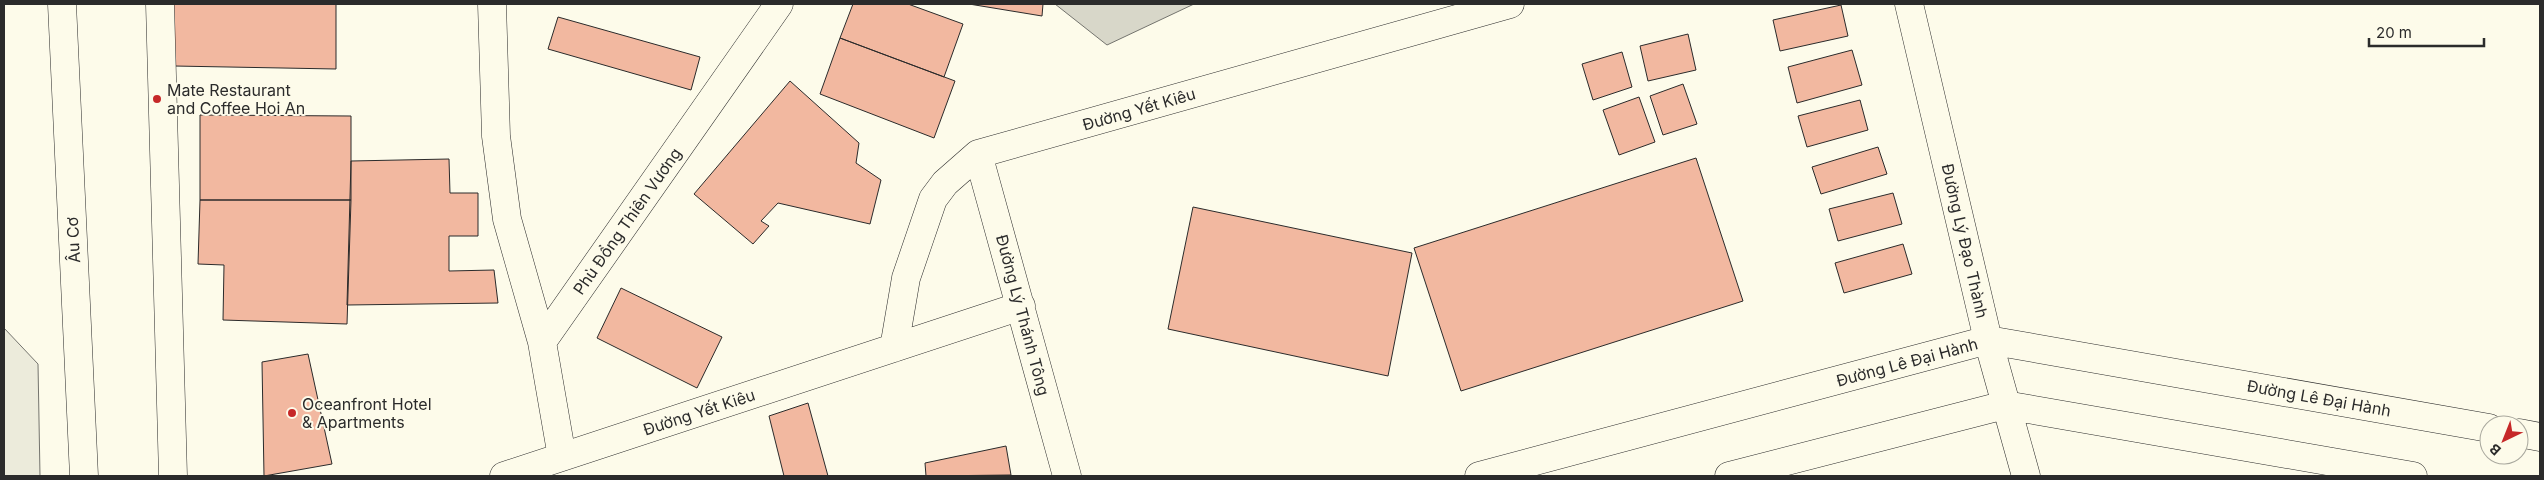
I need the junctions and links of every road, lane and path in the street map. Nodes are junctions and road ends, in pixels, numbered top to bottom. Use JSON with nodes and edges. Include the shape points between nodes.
{"nodes":[{"id":1,"x":62,"y":4,"type":"edge"},
{"id":2,"x":160,"y":4,"type":"edge"},
{"id":3,"x":492,"y":4,"type":"edge"},
{"id":4,"x":779,"y":4,"type":"edge"},
{"id":5,"x":1510,"y":4,"type":"edge"},
{"id":6,"x":1909,"y":4,"type":"edge"},
{"id":7,"x":978,"y":154,"type":"junction"},
{"id":8,"x":1021,"y":306,"type":"junction"},
{"id":9,"x":1988,"y":340,"type":"junction"},
{"id":10,"x":542,"y":342,"type":"junction"},
{"id":11,"x":894,"y":348,"type":"junction"},
{"id":12,"x":2005,"y":405,"type":"junction"},
{"id":13,"x":2479,"y":426,"type":"edge"},
{"id":14,"x":562,"y":457,"type":"junction"},
{"id":15,"x":84,"y":476,"type":"edge"},
{"id":16,"x":173,"y":476,"type":"edge"},
{"id":17,"x":504,"y":476,"type":"edge"},
{"id":18,"x":1068,"y":476,"type":"edge"},
{"id":19,"x":1479,"y":476,"type":"edge"},
{"id":20,"x":1729,"y":476,"type":"edge"},
{"id":21,"x":2026,"y":476,"type":"edge"},
{"id":22,"x":2413,"y":476,"type":"edge"}],
"edges":[{"from":1,"to":15,"type":"street","name":"Âu Cơ"},
{"from":2,"to":16,"type":"street"},
{"from":3,"to":10,"type":"street","via":[[496,136],[507,219]]},
{"from":4,"to":10,"type":"street","name":"Phù Đổng Thiên Vương"},
{"from":5,"to":7,"type":"street","name":"Đường Yết Kiêu"},
{"from":6,"to":9,"type":"street","name":"Đường Lý Đạo Thành"},
{"from":7,"to":8,"type":"street","name":"Đường Lý Thánh Tông"},
{"from":7,"to":11,"type":"street","name":"Đường Yết Kiêu","via":[[933,198],[906,278]]},
{"from":8,"to":11,"type":"street","name":"Đường Yết Kiêu"},
{"from":8,"to":18,"type":"street","name":"Đường Lý Thánh Tông"},
{"from":9,"to":12,"type":"street","name":"Đường Lý Đạo Thành"},
{"from":9,"to":13,"type":"street","name":"Đường Lê Đại Hành"},
{"from":9,"to":19,"type":"street","name":"Đường Lê Đại Hành"},
{"from":10,"to":14,"type":"street"},
{"from":11,"to":14,"type":"street","name":"Đường Yết Kiêu"},
{"from":12,"to":20,"type":"street"},
{"from":12,"to":21,"type":"street","name":"Đường Lý Đạo Thành"},
{"from":12,"to":22,"type":"street"},
{"from":14,"to":17,"type":"street","name":"Đường Yết Kiêu"}]}
